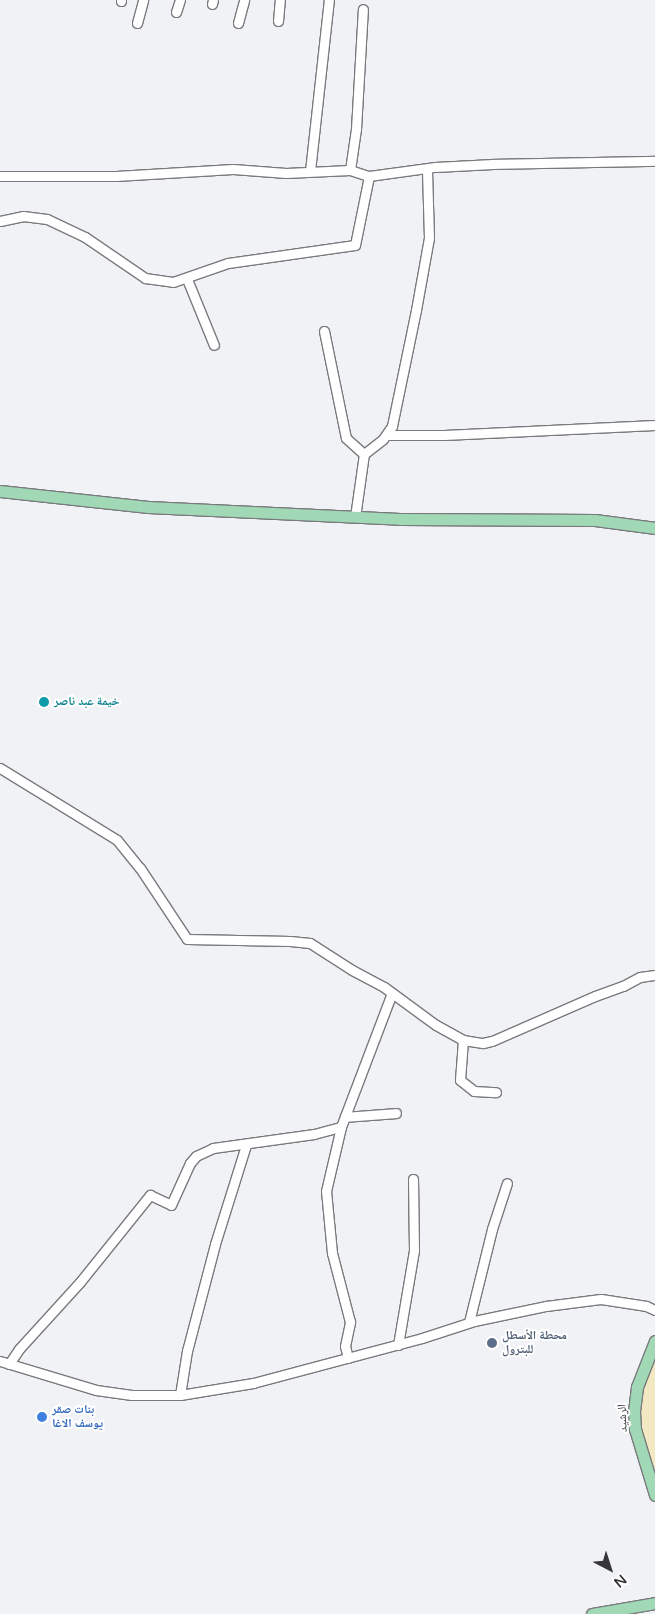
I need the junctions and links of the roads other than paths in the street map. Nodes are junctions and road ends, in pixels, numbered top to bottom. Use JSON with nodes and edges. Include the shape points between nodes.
{"nodes":[{"id":1,"x":143,"y":0,"type":"edge"},
{"id":2,"x":180,"y":0,"type":"edge"},
{"id":3,"x":244,"y":0,"type":"edge"},
{"id":4,"x":280,"y":0,"type":"edge"},
{"id":5,"x":329,"y":0,"type":"edge"},
{"id":6,"x":364,"y":9,"type":"dead end"},
{"id":7,"x":176,"y":12,"type":"dead end"},
{"id":8,"x":278,"y":21,"type":"dead end"},
{"id":9,"x":137,"y":23,"type":"dead end"},
{"id":10,"x":238,"y":23,"type":"dead end"},
{"id":11,"x":655,"y":161,"type":"edge"},
{"id":12,"x":427,"y":169,"type":"junction"},
{"id":13,"x":350,"y":170,"type":"junction"},
{"id":14,"x":310,"y":171,"type":"junction"},
{"id":15,"x":0,"y":176,"type":"edge"},
{"id":16,"x":369,"y":176,"type":"junction"},
{"id":17,"x":0,"y":221,"type":"edge"},
{"id":18,"x":187,"y":279,"type":"junction"},
{"id":19,"x":324,"y":332,"type":"dead end"},
{"id":20,"x":214,"y":345,"type":"dead end"},
{"id":21,"x":655,"y":425,"type":"edge"},
{"id":22,"x":387,"y":435,"type":"junction"},
{"id":23,"x":364,"y":454,"type":"junction"},
{"id":24,"x":0,"y":491,"type":"edge"},
{"id":25,"x":356,"y":517,"type":"junction"},
{"id":26,"x":655,"y":528,"type":"edge"},
{"id":27,"x":0,"y":768,"type":"edge"},
{"id":28,"x":655,"y":975,"type":"edge"},
{"id":29,"x":392,"y":993,"type":"junction"},
{"id":30,"x":463,"y":1040,"type":"junction"},
{"id":31,"x":496,"y":1092,"type":"dead end"},
{"id":32,"x":396,"y":1113,"type":"dead end"},
{"id":33,"x":345,"y":1117,"type":"junction"},
{"id":34,"x":341,"y":1126,"type":"junction"},
{"id":35,"x":246,"y":1145,"type":"junction"},
{"id":36,"x":413,"y":1179,"type":"dead end"},
{"id":37,"x":507,"y":1184,"type":"dead end"},
{"id":38,"x":655,"y":1310,"type":"edge"},
{"id":39,"x":470,"y":1322,"type":"junction"},
{"id":40,"x":655,"y":1340,"type":"edge"},
{"id":41,"x":398,"y":1344,"type":"junction"},
{"id":42,"x":348,"y":1358,"type":"junction"},
{"id":43,"x":0,"y":1361,"type":"edge"},
{"id":44,"x":9,"y":1364,"type":"junction"},
{"id":45,"x":180,"y":1395,"type":"junction"},
{"id":46,"x":655,"y":1495,"type":"edge"},
{"id":47,"x":655,"y":1603,"type":"edge"},
{"id":48,"x":592,"y":1614,"type":"edge"}],
"edges":[{"from":1,"to":9,"type":"street"},
{"from":2,"to":7,"type":"street"},
{"from":3,"to":10,"type":"street"},
{"from":4,"to":8,"type":"street"},
{"from":5,"to":14,"type":"street"},
{"from":6,"to":13,"type":"street"},
{"from":11,"to":12,"type":"street","via":[[493,164]]},
{"from":12,"to":16,"type":"street"},
{"from":12,"to":22,"type":"street","via":[[429,238],[398,399]]},
{"from":13,"to":14,"type":"street"},
{"from":13,"to":16,"type":"street"},
{"from":14,"to":15,"type":"street","via":[[286,173],[233,169],[116,176]]},
{"from":16,"to":18,"type":"street","via":[[354,245],[228,263]]},
{"from":17,"to":18,"type":"street","via":[[23,216],[47,219],[85,237],[145,278],[173,282]]},
{"from":18,"to":20,"type":"street"},
{"from":19,"to":23,"type":"street","via":[[346,438]]},
{"from":21,"to":22,"type":"street"},
{"from":22,"to":23,"type":"street"},
{"from":23,"to":25,"type":"street"},
{"from":24,"to":25,"type":"main road","via":[[148,507]]},
{"from":25,"to":26,"type":"main road","via":[[595,520]]},
{"from":27,"to":29,"type":"street","via":[[117,840],[140,868],[187,939],[310,944]]},
{"from":28,"to":30,"type":"street","via":[[640,977],[492,1041]]},
{"from":29,"to":30,"type":"street"},
{"from":29,"to":33,"type":"street"},
{"from":30,"to":31,"type":"street","via":[[460,1080],[474,1091]]},
{"from":32,"to":33,"type":"street"},
{"from":33,"to":34,"type":"street"},
{"from":34,"to":35,"type":"street","via":[[314,1134]]},
{"from":34,"to":42,"type":"street","via":[[326,1191],[330,1239],[350,1322],[346,1346]]},
{"from":35,"to":44,"type":"street","via":[[213,1148],[196,1156],[171,1205],[150,1195]]},
{"from":35,"to":45,"type":"street","via":[[215,1244],[187,1351]]},
{"from":36,"to":41,"type":"street","via":[[414,1250]]},
{"from":37,"to":39,"type":"street","via":[[492,1229]]},
{"from":38,"to":39,"type":"street","via":[[626,1302],[592,1299]]},
{"from":39,"to":41,"type":"street"},
{"from":40,"to":46,"type":"main road","name":"الرشيد","via":[[637,1387],[634,1411],[635,1428]]},
{"from":41,"to":42,"type":"street"},
{"from":42,"to":45,"type":"street","via":[[244,1385]]},
{"from":43,"to":44,"type":"street"},
{"from":44,"to":45,"type":"street","via":[[96,1390],[132,1395]]},
{"from":47,"to":48,"type":"main road"}]}
